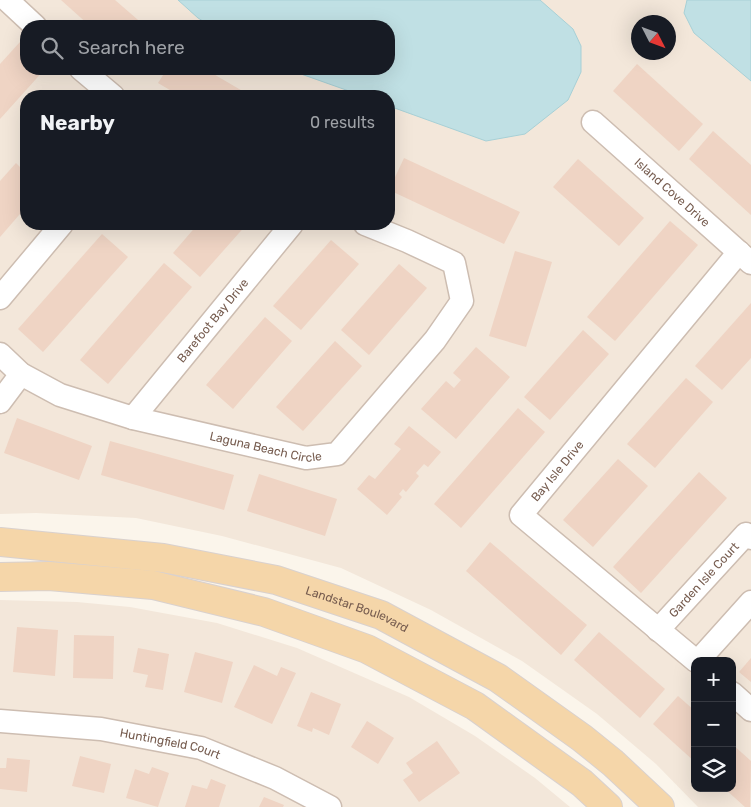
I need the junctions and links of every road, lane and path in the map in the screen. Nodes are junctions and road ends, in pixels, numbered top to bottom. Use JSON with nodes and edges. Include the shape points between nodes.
{"nodes":[{"id":1,"x":6,"y":0,"type":"edge"},
{"id":2,"x":0,"y":6,"type":"edge"},
{"id":3,"x":28,"y":20,"type":"edge"},
{"id":4,"x":88,"y":75,"type":"edge"},
{"id":5,"x":106,"y":90,"type":"edge"},
{"id":6,"x":592,"y":122,"type":"dead end"},
{"id":7,"x":57,"y":230,"type":"edge"},
{"id":8,"x":287,"y":230,"type":"edge"},
{"id":9,"x":381,"y":230,"type":"edge"},
{"id":10,"x":745,"y":258,"type":"edge"},
{"id":11,"x":0,"y":298,"type":"edge"},
{"id":12,"x":0,"y":354,"type":"edge"},
{"id":13,"x":20,"y":374,"type":"junction"},
{"id":14,"x":0,"y":402,"type":"edge"},
{"id":15,"x":133,"y":418,"type":"junction"},
{"id":16,"x":751,"y":538,"type":"edge"},
{"id":17,"x":0,"y":542,"type":"edge"},
{"id":18,"x":0,"y":577,"type":"edge"},
{"id":19,"x":751,"y":602,"type":"edge"},
{"id":20,"x":658,"y":630,"type":"junction"},
{"id":21,"x":692,"y":657,"type":"edge"},
{"id":22,"x":701,"y":657,"type":"edge"},
{"id":23,"x":736,"y":697,"type":"edge"},
{"id":24,"x":751,"y":710,"type":"edge"},
{"id":25,"x":0,"y":721,"type":"edge"},
{"id":26,"x":330,"y":807,"type":"edge"},
{"id":27,"x":608,"y":807,"type":"edge"},
{"id":28,"x":660,"y":807,"type":"edge"}],
"edges":[{"from":1,"to":2,"type":"street"},
{"from":1,"to":3,"type":"street"},
{"from":4,"to":5,"type":"street"},
{"from":6,"to":10,"type":"street","name":"Island Cove Drive"},
{"from":7,"to":11,"type":"street"},
{"from":8,"to":15,"type":"street","name":"Barefoot Bay Drive"},
{"from":9,"to":15,"type":"street","name":"Laguna Beach Circle","via":[[454,263],[462,302],[435,340],[337,454],[306,458]]},
{"from":10,"to":20,"type":"street","name":"Bay Isle Drive","via":[[521,515]]},
{"from":12,"to":13,"type":"street","name":"Laguna Beach Circle"},
{"from":13,"to":14,"type":"street"},
{"from":13,"to":15,"type":"street","name":"Laguna Beach Circle","via":[[60,395]]},
{"from":16,"to":20,"type":"street","name":"Garden Isle Court","via":[[746,534]]},
{"from":17,"to":28,"type":"main road","name":"Landstar Boulevard","via":[[163,558],[276,580],[381,615],[498,678],[605,757]]},
{"from":18,"to":27,"type":"main road","via":[[49,576],[153,585],[264,612],[368,649],[475,706],[582,784]]},
{"from":19,"to":22,"type":"street"},
{"from":20,"to":21,"type":"street","name":"Bay Isle Drive"},
{"from":23,"to":24,"type":"street"},
{"from":25,"to":26,"type":"street","name":"Huntingfield Court","via":[[101,729],[201,748],[275,778]]}]}
